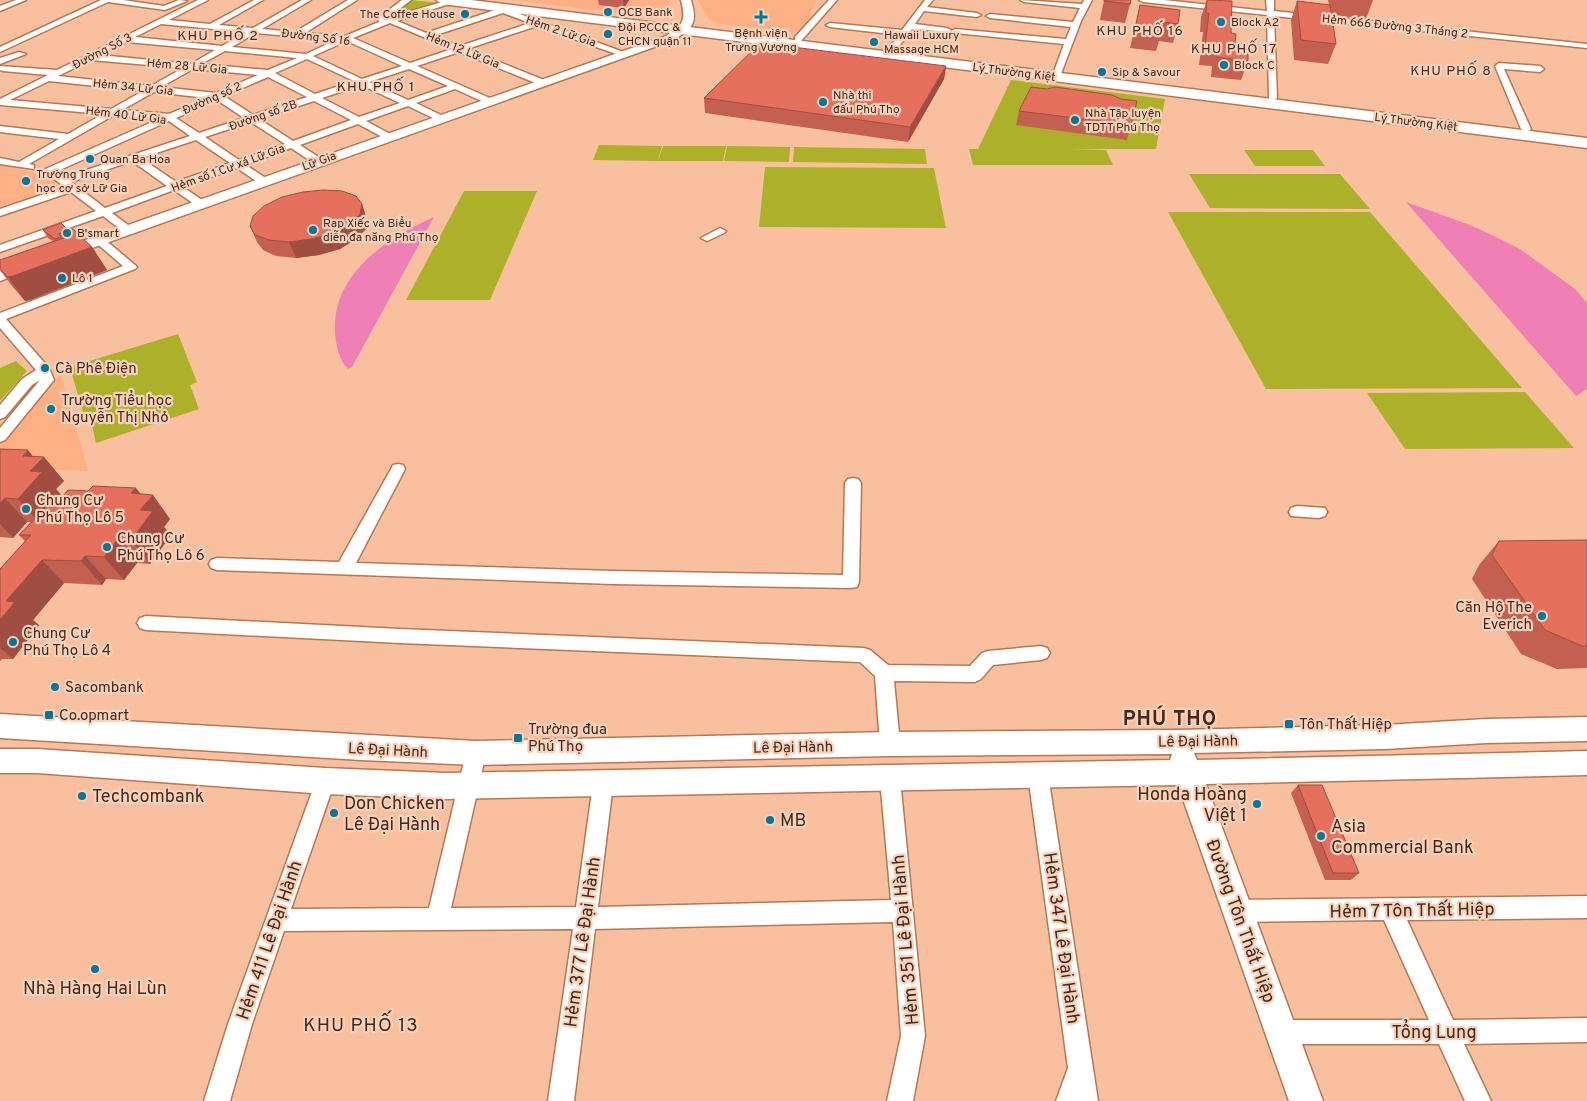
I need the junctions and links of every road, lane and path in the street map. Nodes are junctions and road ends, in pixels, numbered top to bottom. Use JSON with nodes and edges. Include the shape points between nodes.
{"nodes":[{"id":1,"x":22,"y":0,"type":"edge"},
{"id":2,"x":107,"y":0,"type":"edge"},
{"id":3,"x":185,"y":0,"type":"edge"},
{"id":4,"x":204,"y":0,"type":"edge"},
{"id":5,"x":259,"y":0,"type":"edge"},
{"id":6,"x":307,"y":0,"type":"edge"},
{"id":7,"x":353,"y":0,"type":"edge"},
{"id":8,"x":407,"y":0,"type":"edge"},
{"id":9,"x":450,"y":0,"type":"edge"},
{"id":10,"x":477,"y":0,"type":"edge"},
{"id":11,"x":833,"y":0,"type":"edge"},
{"id":12,"x":929,"y":0,"type":"edge"},
{"id":13,"x":1024,"y":0,"type":"edge"},
{"id":14,"x":1143,"y":0,"type":"edge"},
{"id":15,"x":1270,"y":0,"type":"edge"},
{"id":16,"x":1158,"y":1,"type":"edge"},
{"id":17,"x":1086,"y":3,"type":"edge"},
{"id":18,"x":687,"y":5,"type":"edge"},
{"id":19,"x":0,"y":9,"type":"edge"},
{"id":20,"x":88,"y":9,"type":"junction"},
{"id":21,"x":922,"y":9,"type":"junction"},
{"id":22,"x":505,"y":10,"type":"junction"},
{"id":23,"x":107,"y":11,"type":"dead end"},
{"id":24,"x":949,"y":12,"type":"junction"},
{"id":25,"x":1271,"y":13,"type":"junction"},
{"id":26,"x":977,"y":15,"type":"dead end"},
{"id":27,"x":990,"y":16,"type":"dead end"},
{"id":28,"x":384,"y":21,"type":"junction"},
{"id":29,"x":160,"y":22,"type":"junction"},
{"id":30,"x":538,"y":23,"type":"junction"},
{"id":31,"x":641,"y":23,"type":"junction"},
{"id":32,"x":830,"y":25,"type":"dead end"},
{"id":33,"x":1076,"y":25,"type":"junction"},
{"id":34,"x":212,"y":26,"type":"junction"},
{"id":35,"x":909,"y":26,"type":"junction"},
{"id":36,"x":256,"y":30,"type":"junction"},
{"id":37,"x":947,"y":30,"type":"junction"},
{"id":38,"x":679,"y":32,"type":"junction"},
{"id":39,"x":904,"y":33,"type":"junction"},
{"id":40,"x":297,"y":34,"type":"junction"},
{"id":41,"x":427,"y":35,"type":"junction"},
{"id":42,"x":656,"y":38,"type":"junction"},
{"id":43,"x":126,"y":39,"type":"junction"},
{"id":44,"x":348,"y":39,"type":"junction"},
{"id":45,"x":798,"y":39,"type":"junction"},
{"id":46,"x":1070,"y":42,"type":"junction"},
{"id":47,"x":1587,"y":46,"type":"edge"},
{"id":48,"x":639,"y":47,"type":"junction"},
{"id":49,"x":223,"y":49,"type":"junction"},
{"id":50,"x":462,"y":49,"type":"junction"},
{"id":51,"x":0,"y":50,"type":"edge"},
{"id":52,"x":622,"y":53,"type":"junction"},
{"id":53,"x":22,"y":54,"type":"dead end"},
{"id":54,"x":888,"y":54,"type":"junction"},
{"id":55,"x":306,"y":56,"type":"junction"},
{"id":56,"x":90,"y":57,"type":"junction"},
{"id":57,"x":2,"y":62,"type":"edge"},
{"id":58,"x":192,"y":66,"type":"junction"},
{"id":59,"x":409,"y":66,"type":"junction"},
{"id":60,"x":1540,"y":69,"type":"dead end"},
{"id":61,"x":58,"y":73,"type":"junction"},
{"id":62,"x":268,"y":73,"type":"junction"},
{"id":63,"x":1057,"y":74,"type":"junction"},
{"id":64,"x":48,"y":78,"type":"junction"},
{"id":65,"x":361,"y":82,"type":"junction"},
{"id":66,"x":541,"y":82,"type":"junction"},
{"id":67,"x":456,"y":86,"type":"junction"},
{"id":68,"x":154,"y":88,"type":"junction"},
{"id":69,"x":217,"y":96,"type":"junction"},
{"id":70,"x":314,"y":97,"type":"junction"},
{"id":71,"x":1273,"y":98,"type":"junction"},
{"id":72,"x":489,"y":101,"type":"junction"},
{"id":73,"x":0,"y":102,"type":"edge"},
{"id":74,"x":408,"y":103,"type":"junction"},
{"id":75,"x":112,"y":112,"type":"junction"},
{"id":76,"x":168,"y":118,"type":"junction"},
{"id":77,"x":252,"y":118,"type":"junction"},
{"id":78,"x":440,"y":118,"type":"junction"},
{"id":79,"x":360,"y":121,"type":"junction"},
{"id":80,"x":0,"y":129,"type":"edge"},
{"id":81,"x":1526,"y":129,"type":"junction"},
{"id":82,"x":389,"y":136,"type":"junction"},
{"id":83,"x":70,"y":137,"type":"junction"},
{"id":84,"x":197,"y":137,"type":"junction"},
{"id":85,"x":1587,"y":137,"type":"edge"},
{"id":86,"x":1587,"y":143,"type":"edge"},
{"id":87,"x":293,"y":145,"type":"junction"},
{"id":88,"x":134,"y":158,"type":"junction"},
{"id":89,"x":0,"y":162,"type":"edge"},
{"id":90,"x":319,"y":162,"type":"junction"},
{"id":91,"x":22,"y":164,"type":"junction"},
{"id":92,"x":238,"y":164,"type":"junction"},
{"id":93,"x":46,"y":172,"type":"junction"},
{"id":94,"x":64,"y":181,"type":"junction"},
{"id":95,"x":264,"y":182,"type":"junction"},
{"id":96,"x":176,"y":186,"type":"junction"},
{"id":97,"x":74,"y":188,"type":"junction"},
{"id":98,"x":201,"y":204,"type":"junction"},
{"id":99,"x":104,"y":212,"type":"junction"},
{"id":100,"x":0,"y":213,"type":"edge"},
{"id":101,"x":128,"y":230,"type":"junction"},
{"id":102,"x":720,"y":231,"type":"dead end"},
{"id":103,"x":0,"y":234,"type":"edge"},
{"id":104,"x":707,"y":238,"type":"dead end"},
{"id":105,"x":99,"y":240,"type":"junction"},
{"id":106,"x":0,"y":249,"type":"edge"},
{"id":107,"x":22,"y":255,"type":"junction"},
{"id":108,"x":0,"y":276,"type":"edge"},
{"id":109,"x":0,"y":318,"type":"edge"},
{"id":110,"x":6,"y":333,"type":"edge"},
{"id":111,"x":44,"y":371,"type":"junction"},
{"id":112,"x":0,"y":414,"type":"edge"},
{"id":113,"x":0,"y":437,"type":"edge"},
{"id":114,"x":398,"y":469,"type":"dead end"},
{"id":115,"x":853,"y":483,"type":"dead end"},
{"id":116,"x":1297,"y":512,"type":"dead end"},
{"id":117,"x":1319,"y":512,"type":"dead end"},
{"id":118,"x":217,"y":564,"type":"dead end"},
{"id":119,"x":344,"y":569,"type":"junction"},
{"id":120,"x":146,"y":623,"type":"dead end"},
{"id":121,"x":1041,"y":653,"type":"dead end"},
{"id":122,"x":884,"y":672,"type":"junction"},
{"id":123,"x":0,"y":726,"type":"edge"},
{"id":124,"x":1587,"y":729,"type":"edge"},
{"id":125,"x":1177,"y":742,"type":"junction"},
{"id":126,"x":890,"y":744,"type":"junction"},
{"id":127,"x":476,"y":753,"type":"junction"},
{"id":128,"x":0,"y":762,"type":"edge"},
{"id":129,"x":1587,"y":763,"type":"edge"},
{"id":130,"x":1188,"y":772,"type":"junction"},
{"id":131,"x":1038,"y":774,"type":"junction"},
{"id":132,"x":890,"y":779,"type":"junction"},
{"id":133,"x":325,"y":780,"type":"junction"},
{"id":134,"x":603,"y":784,"type":"junction"},
{"id":135,"x":468,"y":786,"type":"junction"},
{"id":136,"x":1587,"y":907,"type":"edge"},
{"id":137,"x":903,"y":911,"type":"junction"},
{"id":138,"x":1237,"y":911,"type":"junction"},
{"id":139,"x":1391,"y":911,"type":"junction"},
{"id":140,"x":585,"y":918,"type":"junction"},
{"id":141,"x":437,"y":919,"type":"junction"},
{"id":142,"x":277,"y":920,"type":"junction"},
{"id":143,"x":1587,"y":1030,"type":"edge"},
{"id":144,"x":1281,"y":1032,"type":"junction"},
{"id":145,"x":1447,"y":1032,"type":"junction"},
{"id":146,"x":1080,"y":1067,"type":"junction"},
{"id":147,"x":217,"y":1101,"type":"edge"},
{"id":148,"x":561,"y":1101,"type":"edge"},
{"id":149,"x":900,"y":1101,"type":"edge"},
{"id":150,"x":1069,"y":1101,"type":"edge"},
{"id":151,"x":1086,"y":1101,"type":"edge"},
{"id":152,"x":1306,"y":1101,"type":"edge"},
{"id":153,"x":1478,"y":1101,"type":"edge"}],
"edges":[{"from":1,"to":19,"type":"street"},
{"from":2,"to":3,"type":"street","via":[[165,8]]},
{"from":2,"to":20,"type":"street"},
{"from":4,"to":29,"type":"street","name":"Đường Số 3"},
{"from":5,"to":34,"type":"street"},
{"from":6,"to":36,"type":"street"},
{"from":7,"to":40,"type":"street"},
{"from":8,"to":28,"type":"street"},
{"from":9,"to":22,"type":"main road","name":"Lý Thường Kiệt"},
{"from":9,"to":28,"type":"street"},
{"from":10,"to":31,"type":"main road","name":"Lý Thường Kiệt"},
{"from":11,"to":45,"type":"street"},
{"from":12,"to":21,"type":"street"},
{"from":13,"to":17,"type":"street"},
{"from":14,"to":16,"type":"street","name":"Hẻm 666 Đường 3 Tháng 2"},
{"from":15,"to":25,"type":"street"},
{"from":16,"to":25,"type":"street","name":"Hẻm 666 Đường 3 Tháng 2"},
{"from":17,"to":33,"type":"street"},
{"from":18,"to":31,"type":"main road"},
{"from":18,"to":38,"type":"main road","via":[[690,19]]},
{"from":20,"to":23,"type":"street"},
{"from":20,"to":51,"type":"street"},
{"from":21,"to":24,"type":"street"},
{"from":21,"to":35,"type":"street"},
{"from":22,"to":30,"type":"street","name":"Hẻm 2 Lữ Gia"},
{"from":22,"to":31,"type":"main road","name":"Lý Thường Kiệt"},
{"from":22,"to":41,"type":"street"},
{"from":24,"to":26,"type":"street"},
{"from":24,"to":37,"type":"street"},
{"from":25,"to":47,"type":"street","name":"Hẻm 666 Đường 3 Tháng 2"},
{"from":25,"to":71,"type":"street"},
{"from":27,"to":33,"type":"street"},
{"from":28,"to":41,"type":"street","name":"Hẻm 12 Lữ Gia"},
{"from":28,"to":44,"type":"street","name":"Đường số 2"},
{"from":29,"to":34,"type":"street","name":"Đường Số 16"},
{"from":29,"to":43,"type":"street","name":"Đường Số 3"},
{"from":30,"to":50,"type":"street","name":"Đường số 2B"},
{"from":30,"to":52,"type":"street","name":"Hẻm 2 Lữ Gia"},
{"from":31,"to":38,"type":"main road","name":"Lý Thường Kiệt"},
{"from":31,"to":42,"type":"main road","via":[[656,31]]},
{"from":32,"to":39,"type":"street"},
{"from":33,"to":46,"type":"street"},
{"from":34,"to":36,"type":"street","name":"Đường Số 16"},
{"from":35,"to":37,"type":"street"},
{"from":35,"to":39,"type":"street"},
{"from":36,"to":40,"type":"street","name":"Đường Số 16"},
{"from":36,"to":49,"type":"street"},
{"from":37,"to":46,"type":"street"},
{"from":38,"to":42,"type":"main road","name":"Lữ Gia"},
{"from":38,"to":45,"type":"main road","name":"Lý Thường Kiệt"},
{"from":38,"to":48,"type":"main road","name":"Lữ Gia"},
{"from":38,"to":54,"type":"main road","name":"Lý Thường Kiệt"},
{"from":39,"to":54,"type":"street"},
{"from":40,"to":44,"type":"street","name":"Đường Số 16"},
{"from":41,"to":50,"type":"street","name":"Hẻm 12 Lữ Gia"},
{"from":42,"to":48,"type":"main road","name":"Lữ Gia"},
{"from":43,"to":49,"type":"street"},
{"from":43,"to":56,"type":"street","name":"Đường Số 3"},
{"from":44,"to":55,"type":"street","name":"Đường số 2"},
{"from":44,"to":59,"type":"street","name":"Đường Số 16"},
{"from":45,"to":54,"type":"main road","name":"Lý Thường Kiệt"},
{"from":46,"to":63,"type":"street"},
{"from":48,"to":52,"type":"main road","name":"Lữ Gia"},
{"from":49,"to":55,"type":"street"},
{"from":49,"to":58,"type":"street"},
{"from":50,"to":59,"type":"street","name":"Đường số 2B"},
{"from":50,"to":66,"type":"street","name":"Hẻm 12 Lữ Gia"},
{"from":52,"to":66,"type":"main road","name":"Lữ Gia"},
{"from":53,"to":57,"type":"street"},
{"from":54,"to":63,"type":"main road","name":"Lý Thường Kiệt"},
{"from":55,"to":62,"type":"street","name":"Đường số 2"},
{"from":55,"to":65,"type":"street"},
{"from":56,"to":58,"type":"street","name":"Hẻm 28 Lữ Gia"},
{"from":56,"to":61,"type":"street","name":"Đường Số 3"},
{"from":57,"to":61,"type":"street"},
{"from":58,"to":62,"type":"street","name":"Hẻm 28 Lữ Gia"},
{"from":58,"to":68,"type":"street"},
{"from":59,"to":65,"type":"street","name":"Đường số 2B"},
{"from":59,"to":67,"type":"street","name":"Đường Số 16"},
{"from":60,"to":81,"type":"street","via":[[1499,66]]},
{"from":61,"to":64,"type":"street","name":"Đường Số 3"},
{"from":62,"to":69,"type":"street","name":"Đường số 2"},
{"from":62,"to":70,"type":"street","name":"Hẻm 28 Lữ Gia"},
{"from":63,"to":71,"type":"main road","name":"Lý Thường Kiệt"},
{"from":63,"to":86,"type":"main road","name":"Lý Thường Kiệt"},
{"from":64,"to":68,"type":"street","name":"Hẻm 34 Lữ Gia"},
{"from":64,"to":73,"type":"street","name":"Đường Số 3"},
{"from":65,"to":70,"type":"street","name":"Đường số 2B"},
{"from":65,"to":74,"type":"street"},
{"from":66,"to":72,"type":"main road","name":"Lữ Gia"},
{"from":67,"to":72,"type":"street","name":"Đường Số 16"},
{"from":67,"to":74,"type":"street","name":"Hẻm số 1 Cư xá Lữ Gia"},
{"from":68,"to":69,"type":"street","name":"Hẻm 34 Lữ Gia"},
{"from":68,"to":75,"type":"street"},
{"from":69,"to":76,"type":"street","name":"Đường số 2"},
{"from":69,"to":77,"type":"street","name":"Hẻm 34 Lữ Gia"},
{"from":70,"to":77,"type":"street","name":"Đường số 2B"},
{"from":70,"to":79,"type":"street","name":"Hẻm 28 Lữ Gia"},
{"from":71,"to":81,"type":"main road","name":"Lý Thường Kiệt"},
{"from":72,"to":78,"type":"main road","name":"Lữ Gia"},
{"from":73,"to":75,"type":"street","name":"Hẻm 40 Lữ Gia"},
{"from":74,"to":78,"type":"street"},
{"from":74,"to":79,"type":"street","name":"Hẻm số 1 Cư xá Lữ Gia"},
{"from":75,"to":76,"type":"street","name":"Hẻm 40 Lữ Gia"},
{"from":75,"to":83,"type":"street"},
{"from":76,"to":84,"type":"street","name":"Hẻm 40 Lữ Gia"},
{"from":76,"to":93,"type":"street","name":"Đường số 2"},
{"from":77,"to":84,"type":"street","name":"Đường số 2B"},
{"from":77,"to":87,"type":"street","name":"Hẻm 34 Lữ Gia"},
{"from":78,"to":82,"type":"main road","name":"Lữ Gia"},
{"from":79,"to":82,"type":"street","name":"Hẻm 28 Lữ Gia"},
{"from":79,"to":87,"type":"street","name":"Hẻm số 1 Cư xá Lữ Gia"},
{"from":80,"to":83,"type":"street"},
{"from":81,"to":85,"type":"main road","name":"Lý Thường Kiệt"},
{"from":82,"to":90,"type":"main road","name":"Lữ Gia"},
{"from":83,"to":91,"type":"street"},
{"from":84,"to":88,"type":"street","name":"Đường số 2B"},
{"from":84,"to":92,"type":"street","name":"Hẻm 40 Lữ Gia"},
{"from":87,"to":90,"type":"street","name":"Hẻm 34 Lữ Gia"},
{"from":87,"to":92,"type":"street","name":"Hẻm số 1 Cư xá Lữ Gia"},
{"from":88,"to":94,"type":"street","name":"Đường số 2B"},
{"from":88,"to":96,"type":"street"},
{"from":89,"to":91,"type":"street"},
{"from":90,"to":95,"type":"main road","name":"Lữ Gia"},
{"from":91,"to":93,"type":"street"},
{"from":92,"to":95,"type":"street","name":"Hẻm 40 Lữ Gia"},
{"from":92,"to":96,"type":"street","name":"Hẻm số 1 Cư xá Lữ Gia"},
{"from":93,"to":94,"type":"street"},
{"from":94,"to":97,"type":"street"},
{"from":95,"to":98,"type":"main road","name":"Lữ Gia"},
{"from":96,"to":98,"type":"street"},
{"from":96,"to":99,"type":"street","name":"Hẻm số 1 Cư xá Lữ Gia"},
{"from":97,"to":99,"type":"street"},
{"from":97,"to":100,"type":"street"},
{"from":98,"to":101,"type":"main road","name":"Lữ Gia"},
{"from":99,"to":101,"type":"street"},
{"from":99,"to":107,"type":"street","name":"Hẻm số 1 Cư xá Lữ Gia"},
{"from":101,"to":105,"type":"main road","name":"Lữ Gia"},
{"from":102,"to":104,"type":"street"},
{"from":103,"to":107,"type":"street"},
{"from":105,"to":107,"type":"main road","name":"Lữ Gia"},
{"from":105,"to":109,"type":"street","via":[[131,267]]},
{"from":106,"to":107,"type":"street","name":"Hẻm số 1 Cư xá Lữ Gia"},
{"from":107,"to":108,"type":"main road","name":"Lữ Gia"},
{"from":109,"to":110,"type":"street"},
{"from":110,"to":111,"type":"street"},
{"from":111,"to":112,"type":"street","via":[[28,382]]},
{"from":111,"to":113,"type":"street","via":[[47,380]]},
{"from":114,"to":119,"type":"street"},
{"from":115,"to":119,"type":"street","via":[[851,582]]},
{"from":116,"to":117,"type":"street"},
{"from":118,"to":119,"type":"street"},
{"from":120,"to":122,"type":"street","via":[[864,655]]},
{"from":121,"to":122,"type":"street","via":[[988,658],[975,674]]},
{"from":122,"to":126,"type":"street"},
{"from":123,"to":127,"type":"main road","name":"Lê Đại Hành"},
{"from":124,"to":125,"type":"main road","name":"Lê Đại Hành"},
{"from":125,"to":126,"type":"main road","name":"Lê Đại Hành"},
{"from":125,"to":130,"type":"main road","name":"Đường Tôn Thất Hiệp"},
{"from":126,"to":127,"type":"main road","name":"Lê Đại Hành"},
{"from":126,"to":132,"type":"main road"},
{"from":127,"to":135,"type":"street"},
{"from":128,"to":133,"type":"main road","name":"Lê Đại Hành","via":[[37,761]]},
{"from":129,"to":130,"type":"main road","name":"Lê Đại Hành"},
{"from":130,"to":131,"type":"main road","name":"Lê Đại Hành"},
{"from":130,"to":138,"type":"main road","name":"Đường Tôn Thất Hiệp"},
{"from":131,"to":132,"type":"main road","name":"Lê Đại Hành"},
{"from":131,"to":146,"type":"street","name":"Hẻm 347 Lê Đại Hành"},
{"from":132,"to":134,"type":"main road","name":"Lê Đại Hành"},
{"from":132,"to":137,"type":"street","name":"Hẻm 351 Lê Đại Hành"},
{"from":133,"to":135,"type":"main road","name":"Lê Đại Hành"},
{"from":133,"to":142,"type":"street","name":"Hẻm 411 Lê Đại Hành"},
{"from":134,"to":135,"type":"main road","name":"Lê Đại Hành"},
{"from":134,"to":140,"type":"street","name":"Hẻm 377 Lê Đại Hành"},
{"from":135,"to":141,"type":"street"},
{"from":136,"to":139,"type":"street","name":"Hẻm 7 Tôn Thất Hiệp"},
{"from":137,"to":140,"type":"street"},
{"from":137,"to":149,"type":"street","name":"Hẻm 351 Lê Đại Hành","via":[[913,1036]]},
{"from":138,"to":139,"type":"street","name":"Hẻm 7 Tôn Thất Hiệp"},
{"from":138,"to":144,"type":"main road","name":"Đường Tôn Thất Hiệp"},
{"from":139,"to":145,"type":"street"},
{"from":140,"to":141,"type":"street"},
{"from":140,"to":148,"type":"street","name":"Hẻm 377 Lê Đại Hành"},
{"from":141,"to":142,"type":"street"},
{"from":142,"to":147,"type":"street","name":"Hẻm 411 Lê Đại Hành"},
{"from":143,"to":145,"type":"street","name":"Tổng Lung"},
{"from":144,"to":145,"type":"street","name":"Tổng Lung"},
{"from":144,"to":152,"type":"main road","name":"Đường Tôn Thất Hiệp"},
{"from":145,"to":153,"type":"street"},
{"from":146,"to":150,"type":"street"},
{"from":146,"to":151,"type":"street","name":"Hẻm 347 Lê Đại Hành"}]}
